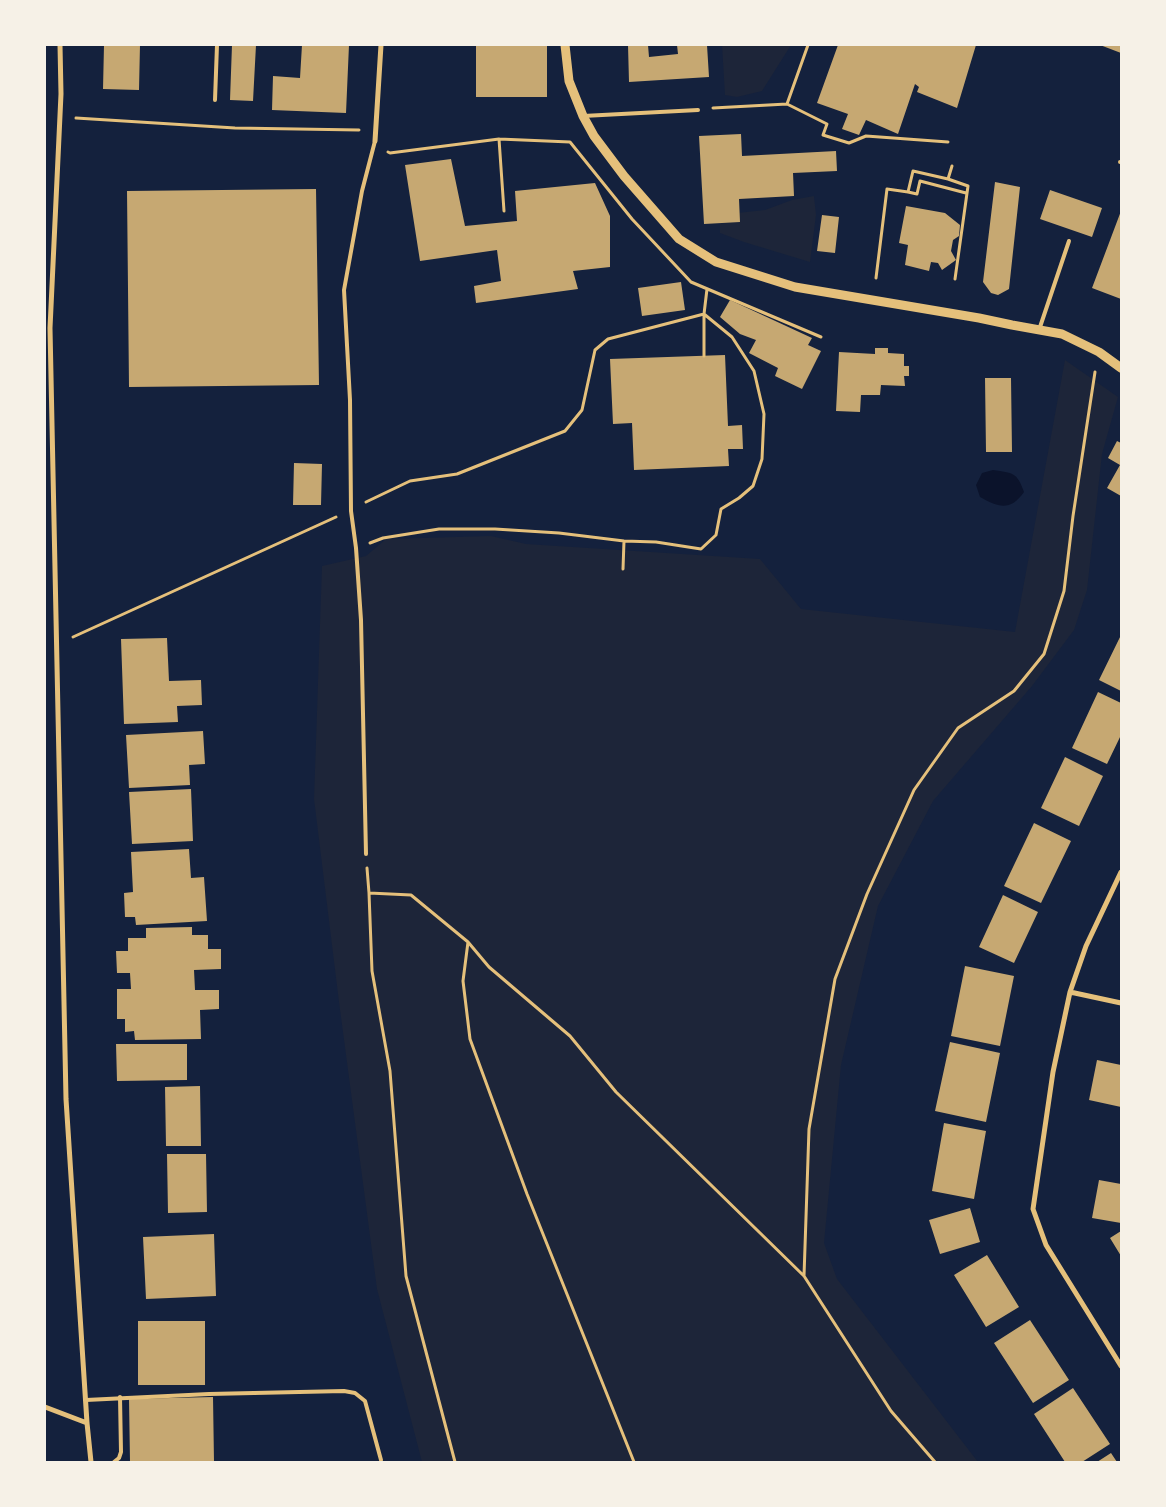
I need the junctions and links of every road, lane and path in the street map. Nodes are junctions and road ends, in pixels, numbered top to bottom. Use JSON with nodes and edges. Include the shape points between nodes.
{"nodes":[{"id":1,"x":60,"y":45,"type":"edge"},
{"id":2,"x":217,"y":45,"type":"edge"},
{"id":3,"x":381,"y":45,"type":"edge"},
{"id":4,"x":565,"y":45,"type":"edge"},
{"id":5,"x":808,"y":45,"type":"edge"},
{"id":6,"x":215,"y":100,"type":"dead end"},
{"id":7,"x":787,"y":104,"type":"junction"},
{"id":8,"x":698,"y":110,"type":"joint"},
{"id":9,"x":583,"y":116,"type":"junction"},
{"id":10,"x":60,"y":117,"type":"junction"},
{"id":11,"x":499,"y":139,"type":"junction"},
{"id":12,"x":375,"y":141,"type":"junction"},
{"id":13,"x":948,"y":142,"type":"dead end"},
{"id":14,"x":952,"y":166,"type":"dead end"},
{"id":15,"x":948,"y":179,"type":"junction"},
{"id":16,"x":908,"y":192,"type":"junction"},
{"id":17,"x":966,"y":193,"type":"junction"},
{"id":18,"x":504,"y":211,"type":"dead end"},
{"id":19,"x":1069,"y":241,"type":"dead end"},
{"id":20,"x":876,"y":278,"type":"dead end"},
{"id":21,"x":955,"y":279,"type":"dead end"},
{"id":22,"x":707,"y":289,"type":"junction"},
{"id":23,"x":704,"y":314,"type":"junction"},
{"id":24,"x":1039,"y":330,"type":"junction"},
{"id":25,"x":821,"y":337,"type":"dead end"},
{"id":26,"x":1099,"y":352,"type":"junction"},
{"id":27,"x":704,"y":356,"type":"dead end"},
{"id":28,"x":1121,"y":368,"type":"edge"},
{"id":29,"x":351,"y":511,"type":"junction"},
{"id":30,"x":624,"y":541,"type":"junction"},
{"id":31,"x":356,"y":548,"type":"junction"},
{"id":32,"x":622,"y":569,"type":"dead end"},
{"id":33,"x":57,"y":642,"type":"junction"},
{"id":34,"x":366,"y":854,"type":"joint"},
{"id":35,"x":1121,"y":872,"type":"edge"},
{"id":36,"x":369,"y":893,"type":"junction"},
{"id":37,"x":468,"y":942,"type":"junction"},
{"id":38,"x":1070,"y":992,"type":"junction"},
{"id":39,"x":1121,"y":1003,"type":"edge"},
{"id":40,"x":804,"y":1276,"type":"junction"},
{"id":41,"x":1121,"y":1366,"type":"edge"},
{"id":42,"x":120,"y":1397,"type":"junction"},
{"id":43,"x":86,"y":1400,"type":"junction"},
{"id":44,"x":45,"y":1407,"type":"edge"},
{"id":45,"x":87,"y":1423,"type":"junction"},
{"id":46,"x":381,"y":1460,"type":"dead end"},
{"id":47,"x":91,"y":1462,"type":"edge"},
{"id":48,"x":114,"y":1462,"type":"edge"},
{"id":49,"x":454,"y":1462,"type":"edge"},
{"id":50,"x":634,"y":1462,"type":"edge"},
{"id":51,"x":935,"y":1462,"type":"edge"}],
"edges":[{"from":1,"to":10,"type":"street"},
{"from":2,"to":6,"type":"lane"},
{"from":3,"to":12,"type":"street"},
{"from":4,"to":9,"type":"street","via":[[569,81]]},
{"from":5,"to":7,"type":"path"},
{"from":7,"to":8,"type":"path"},
{"from":7,"to":13,"type":"path","via":[[827,124],[823,135],[849,143],[866,136]]},
{"from":8,"to":9,"type":"lane"},
{"from":9,"to":24,"type":"street","via":[[624,176],[679,239],[716,262],[796,287]]},
{"from":10,"to":12,"type":"path","via":[[235,128],[359,130]]},
{"from":10,"to":33,"type":"street","via":[[50,328]]},
{"from":11,"to":12,"type":"path","via":[[390,153]]},
{"from":11,"to":18,"type":"path"},
{"from":11,"to":22,"type":"path","via":[[570,142],[632,220],[691,282]]},
{"from":12,"to":29,"type":"lane","via":[[362,191],[344,290],[350,400]]},
{"from":14,"to":15,"type":"path"},
{"from":15,"to":16,"type":"path","via":[[912,171]]},
{"from":15,"to":17,"type":"path","via":[[968,186]]},
{"from":16,"to":17,"type":"path","via":[[916,194],[920,181]]},
{"from":16,"to":20,"type":"path","via":[[887,189]]},
{"from":17,"to":21,"type":"path"},
{"from":19,"to":24,"type":"lane"},
{"from":22,"to":23,"type":"path"},
{"from":22,"to":25,"type":"path"},
{"from":23,"to":27,"type":"path"},
{"from":23,"to":29,"type":"path","via":[[608,339],[596,350],[582,410],[565,430],[456,474],[410,481]]},
{"from":23,"to":30,"type":"path","via":[[732,337],[754,371],[764,414],[762,459],[753,486],[721,508],[716,535],[701,549]]},
{"from":24,"to":26,"type":"street","via":[[1062,334]]},
{"from":26,"to":28,"type":"street"},
{"from":26,"to":40,"type":"path","via":[[1064,592],[1044,654],[1014,691],[958,728],[914,790],[867,894],[835,979],[809,1129]]},
{"from":29,"to":31,"type":"lane"},
{"from":29,"to":33,"type":"path"},
{"from":30,"to":31,"type":"path","via":[[495,528],[439,529],[383,538]]},
{"from":30,"to":32,"type":"path"},
{"from":31,"to":34,"type":"lane","via":[[361,620]]},
{"from":33,"to":43,"type":"street","via":[[66,1099]]},
{"from":34,"to":36,"type":"path"},
{"from":35,"to":38,"type":"street","via":[[1086,946]]},
{"from":36,"to":37,"type":"path","via":[[411,895]]},
{"from":36,"to":49,"type":"path","via":[[372,971],[390,1071],[406,1276]]},
{"from":37,"to":40,"type":"path","via":[[489,967],[570,1036],[616,1092]]},
{"from":37,"to":50,"type":"path","via":[[463,981],[470,1039],[531,1204]]},
{"from":38,"to":39,"type":"street"},
{"from":38,"to":41,"type":"street","via":[[1053,1072],[1033,1209],[1046,1246]]},
{"from":40,"to":51,"type":"path","via":[[891,1411]]},
{"from":42,"to":43,"type":"lane"},
{"from":42,"to":46,"type":"lane","via":[[355,1393],[365,1401]]},
{"from":42,"to":48,"type":"lane","via":[[121,1452]]},
{"from":43,"to":45,"type":"street"},
{"from":44,"to":45,"type":"street"},
{"from":45,"to":47,"type":"street"}]}
